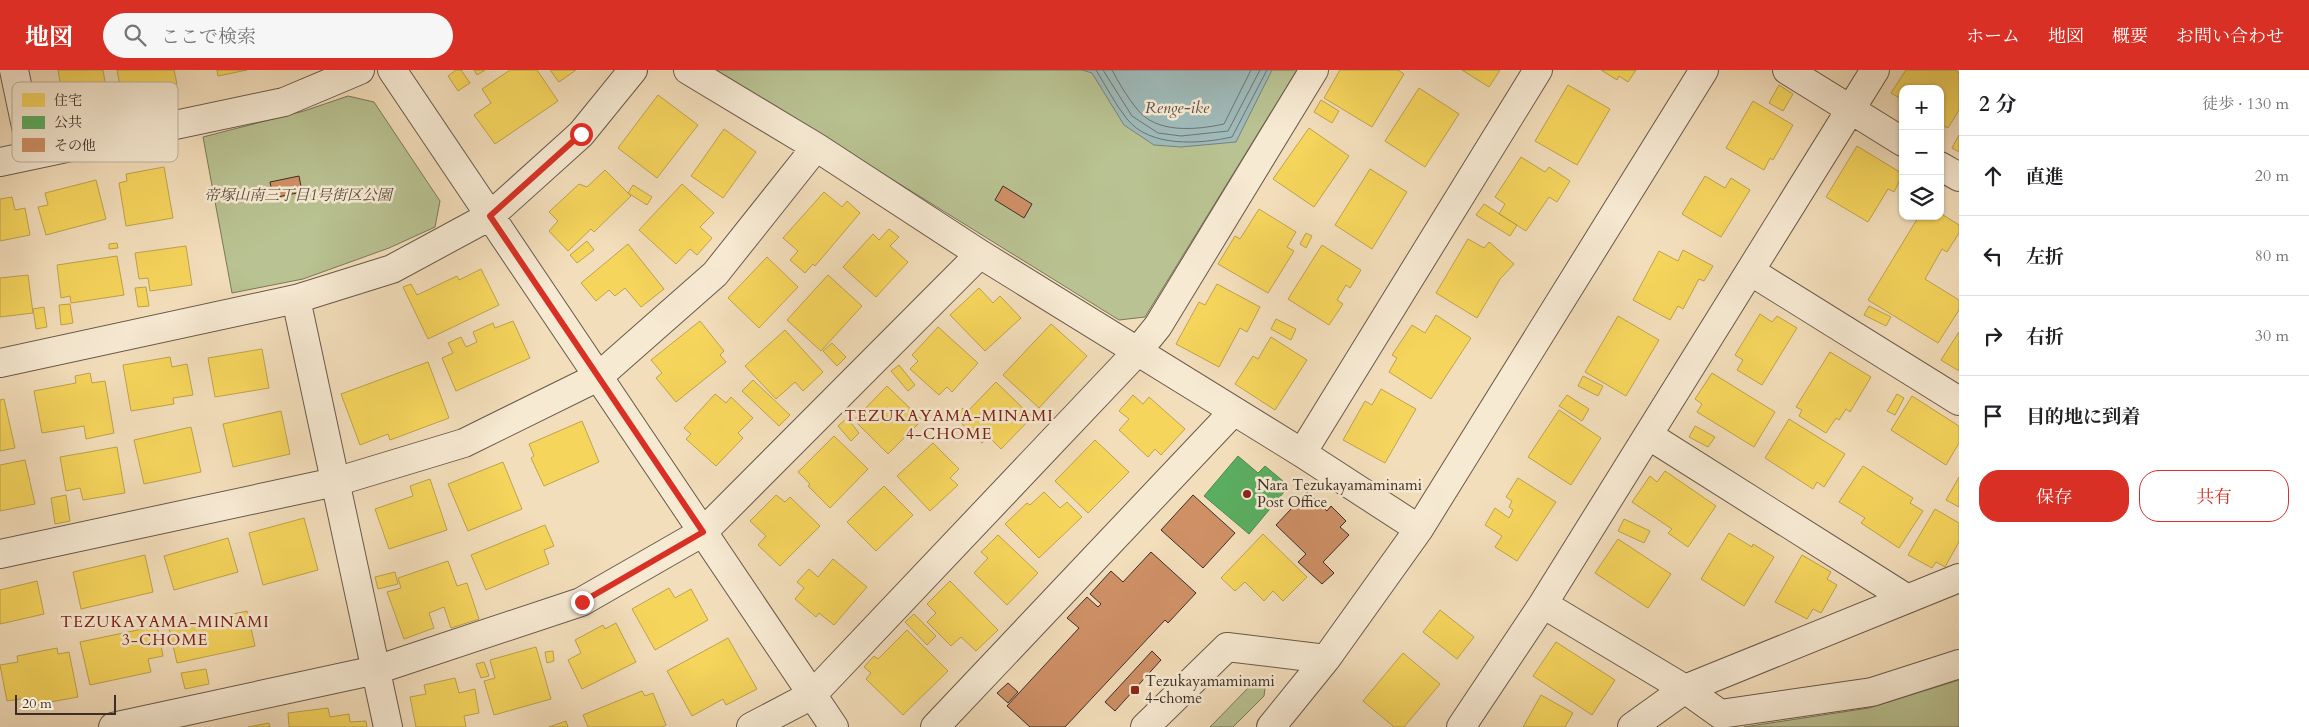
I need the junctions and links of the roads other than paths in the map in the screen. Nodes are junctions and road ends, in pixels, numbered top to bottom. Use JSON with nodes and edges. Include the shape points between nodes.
{"nodes":[{"id":1,"x":360,"y":70,"type":"edge"},
{"id":2,"x":392,"y":70,"type":"edge"},
{"id":3,"x":633,"y":70,"type":"edge"},
{"id":4,"x":688,"y":70,"type":"edge"},
{"id":5,"x":1314,"y":70,"type":"edge"},
{"id":6,"x":1538,"y":70,"type":"edge"},
{"id":7,"x":1704,"y":70,"type":"edge"},
{"id":8,"x":1787,"y":70,"type":"edge"},
{"id":9,"x":1875,"y":70,"type":"edge"},
{"id":10,"x":1850,"y":110,"type":"junction"},
{"id":11,"x":178,"y":124,"type":"edge"},
{"id":12,"x":1899,"y":140,"type":"edge"},
{"id":13,"x":816,"y":147,"type":"junction"},
{"id":14,"x":1944,"y":168,"type":"edge"},
{"id":15,"x":1959,"y":177,"type":"edge"},
{"id":16,"x":490,"y":216,"type":"junction"},
{"id":17,"x":980,"y":254,"type":"junction"},
{"id":18,"x":1750,"y":271,"type":"junction"},
{"id":19,"x":296,"y":299,"type":"junction"},
{"id":20,"x":1137,"y":352,"type":"junction"},
{"id":21,"x":0,"y":362,"type":"edge"},
{"id":22,"x":598,"y":377,"type":"junction"},
{"id":23,"x":1959,"y":401,"type":"edge"},
{"id":24,"x":1233,"y":412,"type":"junction"},
{"id":25,"x":1648,"y":435,"type":"junction"},
{"id":26,"x":1302,"y":454,"type":"junction"},
{"id":27,"x":335,"y":482,"type":"junction"},
{"id":28,"x":1419,"y":529,"type":"junction"},
{"id":29,"x":703,"y":532,"type":"junction"},
{"id":30,"x":0,"y":554,"type":"edge"},
{"id":31,"x":1959,"y":578,"type":"edge"},
{"id":32,"x":1906,"y":598,"type":"junction"},
{"id":33,"x":1543,"y":604,"type":"junction"},
{"id":34,"x":1326,"y":659,"type":"junction"},
{"id":35,"x":1959,"y":664,"type":"edge"},
{"id":36,"x":376,"y":670,"type":"junction"},
{"id":37,"x":1685,"y":689,"type":"junction"},
{"id":38,"x":812,"y":695,"type":"junction"},
{"id":39,"x":113,"y":727,"type":"edge"},
{"id":40,"x":388,"y":727,"type":"edge"},
{"id":41,"x":751,"y":727,"type":"edge"},
{"id":42,"x":834,"y":727,"type":"edge"},
{"id":43,"x":935,"y":727,"type":"edge"},
{"id":44,"x":1145,"y":727,"type":"edge"},
{"id":45,"x":1271,"y":727,"type":"edge"},
{"id":46,"x":1461,"y":727,"type":"edge"},
{"id":47,"x":1632,"y":727,"type":"edge"}],
"edges":[{"from":1,"to":11,"type":"street","via":[[284,102]]},
{"from":2,"to":16,"type":"street"},
{"from":3,"to":16,"type":"street","via":[[581,134]]},
{"from":4,"to":13,"type":"street"},
{"from":5,"to":20,"type":"street","via":[[1158,326]]},
{"from":6,"to":26,"type":"street"},
{"from":7,"to":28,"type":"street"},
{"from":8,"to":10,"type":"street"},
{"from":9,"to":10,"type":"street"},
{"from":10,"to":12,"type":"street"},
{"from":10,"to":18,"type":"street"},
{"from":13,"to":17,"type":"street"},
{"from":13,"to":22,"type":"street","via":[[715,274]]},
{"from":14,"to":15,"type":"street"},
{"from":16,"to":19,"type":"street","via":[[392,269]]},
{"from":16,"to":22,"type":"street"},
{"from":17,"to":20,"type":"street"},
{"from":17,"to":29,"type":"street"},
{"from":18,"to":23,"type":"street"},
{"from":18,"to":25,"type":"street"},
{"from":19,"to":21,"type":"street"},
{"from":19,"to":27,"type":"street"},
{"from":20,"to":24,"type":"street"},
{"from":20,"to":38,"type":"street"},
{"from":22,"to":27,"type":"street","via":[[464,443]]},
{"from":22,"to":29,"type":"street"},
{"from":24,"to":26,"type":"street"},
{"from":24,"to":43,"type":"street"},
{"from":25,"to":32,"type":"street"},
{"from":25,"to":33,"type":"street"},
{"from":26,"to":28,"type":"street"},
{"from":27,"to":30,"type":"street"},
{"from":27,"to":36,"type":"street"},
{"from":28,"to":34,"type":"street"},
{"from":29,"to":36,"type":"street","via":[[582,602]]},
{"from":29,"to":38,"type":"street"},
{"from":31,"to":32,"type":"street"},
{"from":32,"to":37,"type":"street"},
{"from":33,"to":37,"type":"street"},
{"from":33,"to":46,"type":"street"},
{"from":34,"to":44,"type":"street","via":[[1227,647]]},
{"from":34,"to":45,"type":"street"},
{"from":35,"to":37,"type":"street","via":[[1872,692],[1720,714]]},
{"from":36,"to":39,"type":"street"},
{"from":36,"to":40,"type":"street"},
{"from":37,"to":47,"type":"street"},
{"from":38,"to":41,"type":"street"},
{"from":38,"to":42,"type":"street"}]}
